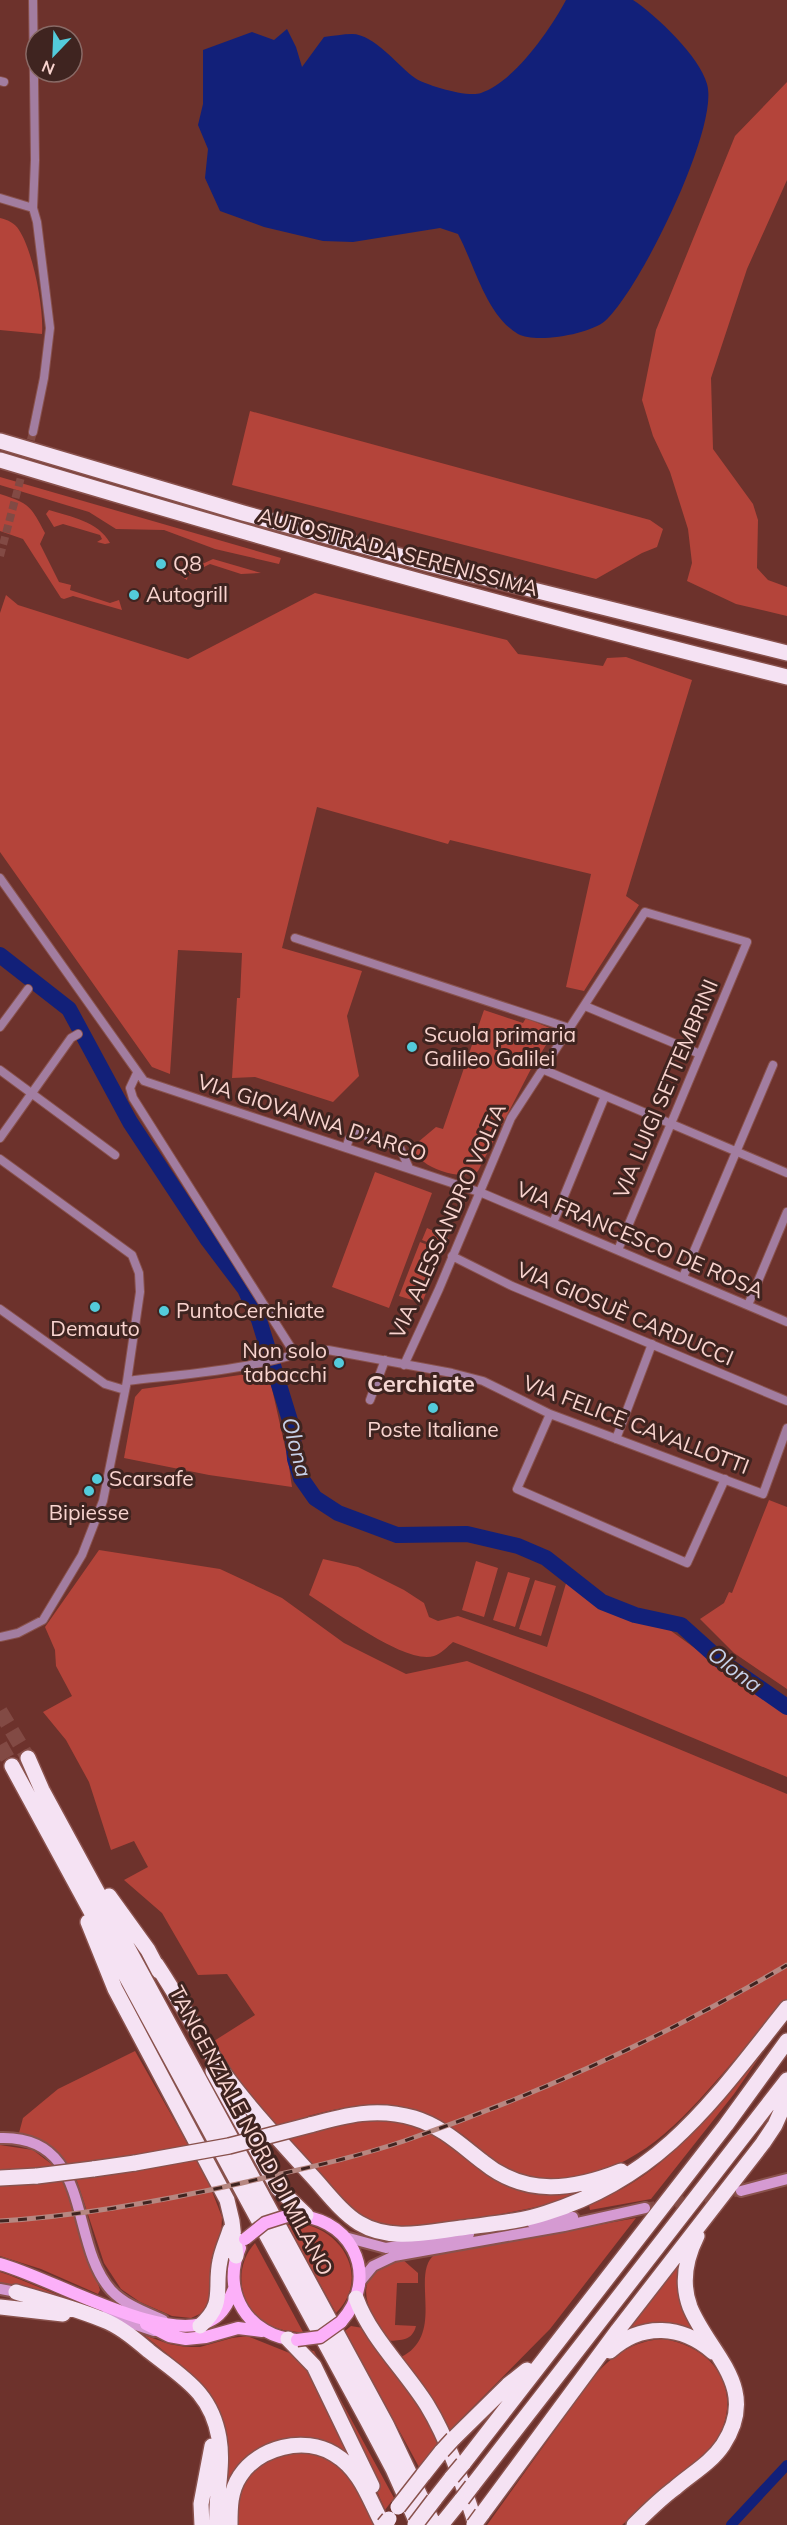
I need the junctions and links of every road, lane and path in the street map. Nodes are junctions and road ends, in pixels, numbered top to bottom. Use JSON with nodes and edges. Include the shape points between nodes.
{"nodes":[{"id":1,"x":33,"y":0,"type":"edge"},
{"id":2,"x":0,"y":198,"type":"edge"},
{"id":3,"x":33,"y":208,"type":"junction"},
{"id":4,"x":33,"y":432,"type":"tunnel mouth"},
{"id":5,"x":0,"y":441,"type":"edge"},
{"id":6,"x":0,"y":460,"type":"edge"},
{"id":7,"x":710,"y":632,"type":"junction"},
{"id":8,"x":787,"y":645,"type":"edge"},
{"id":9,"x":787,"y":653,"type":"edge"},
{"id":10,"x":745,"y":666,"type":"junction"},
{"id":11,"x":787,"y":676,"type":"edge"},
{"id":12,"x":787,"y":683,"type":"edge"},
{"id":13,"x":0,"y":878,"type":"edge"},
{"id":14,"x":645,"y":912,"type":"joint"},
{"id":15,"x":295,"y":938,"type":"dead end"},
{"id":16,"x":28,"y":988,"type":"dead end"},
{"id":17,"x":585,"y":1006,"type":"junction"},
{"id":18,"x":0,"y":1027,"type":"edge"},
{"id":19,"x":569,"y":1028,"type":"junction"},
{"id":20,"x":78,"y":1034,"type":"dead end"},
{"id":21,"x":700,"y":1054,"type":"junction"},
{"id":22,"x":773,"y":1065,"type":"dead end"},
{"id":23,"x":542,"y":1069,"type":"junction"},
{"id":24,"x":0,"y":1070,"type":"edge"},
{"id":25,"x":137,"y":1073,"type":"junction"},
{"id":26,"x":32,"y":1093,"type":"junction"},
{"id":27,"x":605,"y":1096,"type":"junction"},
{"id":28,"x":672,"y":1123,"type":"junction"},
{"id":29,"x":0,"y":1138,"type":"edge"},
{"id":30,"x":346,"y":1148,"type":"junction"},
{"id":31,"x":736,"y":1150,"type":"junction"},
{"id":32,"x":115,"y":1155,"type":"dead end"},
{"id":33,"x":0,"y":1159,"type":"edge"},
{"id":34,"x":409,"y":1168,"type":"junction"},
{"id":35,"x":787,"y":1173,"type":"edge"},
{"id":36,"x":478,"y":1192,"type":"junction"},
{"id":37,"x":787,"y":1212,"type":"edge"},
{"id":38,"x":553,"y":1222,"type":"junction"},
{"id":39,"x":618,"y":1250,"type":"junction"},
{"id":40,"x":452,"y":1256,"type":"junction"},
{"id":41,"x":683,"y":1277,"type":"junction"},
{"id":42,"x":748,"y":1305,"type":"junction"},
{"id":43,"x":0,"y":1309,"type":"edge"},
{"id":44,"x":787,"y":1322,"type":"edge"},
{"id":45,"x":652,"y":1344,"type":"junction"},
{"id":46,"x":295,"y":1354,"type":"junction"},
{"id":47,"x":385,"y":1360,"type":"junction"},
{"id":48,"x":404,"y":1365,"type":"junction"},
{"id":49,"x":126,"y":1386,"type":"junction"},
{"id":50,"x":370,"y":1400,"type":"dead end"},
{"id":51,"x":787,"y":1401,"type":"edge"},
{"id":52,"x":550,"y":1414,"type":"junction"},
{"id":53,"x":787,"y":1428,"type":"edge"},
{"id":54,"x":616,"y":1439,"type":"junction"},
{"id":55,"x":725,"y":1479,"type":"junction"},
{"id":56,"x":0,"y":1637,"type":"edge"},
{"id":57,"x":28,"y":1758,"type":"tunnel mouth"},
{"id":58,"x":12,"y":1766,"type":"tunnel mouth"},
{"id":59,"x":42,"y":1790,"type":"junction"},
{"id":60,"x":51,"y":1836,"type":"junction"},
{"id":61,"x":156,"y":1964,"type":"junction"},
{"id":62,"x":787,"y":2008,"type":"edge"},
{"id":63,"x":787,"y":2041,"type":"edge"},
{"id":64,"x":787,"y":2080,"type":"edge"},
{"id":65,"x":787,"y":2098,"type":"edge"},
{"id":66,"x":0,"y":2138,"type":"edge"},
{"id":67,"x":655,"y":2158,"type":"junction"},
{"id":68,"x":0,"y":2178,"type":"edge"},
{"id":69,"x":787,"y":2179,"type":"edge"},
{"id":70,"x":741,"y":2191,"type":"tunnel mouth"},
{"id":71,"x":645,"y":2208,"type":"tunnel mouth"},
{"id":72,"x":714,"y":2208,"type":"junction"},
{"id":73,"x":624,"y":2212,"type":"junction"},
{"id":74,"x":306,"y":2215,"type":"junction"},
{"id":75,"x":232,"y":2221,"type":"junction"},
{"id":76,"x":496,"y":2223,"type":"junction"},
{"id":77,"x":345,"y":2237,"type":"junction"},
{"id":78,"x":444,"y":2238,"type":"junction"},
{"id":79,"x":236,"y":2256,"type":"junction"},
{"id":80,"x":0,"y":2264,"type":"edge"},
{"id":81,"x":0,"y":2289,"type":"edge"},
{"id":82,"x":234,"y":2289,"type":"junction"},
{"id":83,"x":358,"y":2290,"type":"junction"},
{"id":84,"x":16,"y":2292,"type":"junction"},
{"id":85,"x":0,"y":2307,"type":"edge"},
{"id":86,"x":200,"y":2326,"type":"junction"},
{"id":87,"x":171,"y":2331,"type":"junction"},
{"id":88,"x":263,"y":2331,"type":"junction"},
{"id":89,"x":293,"y":2340,"type":"junction"},
{"id":90,"x":151,"y":2352,"type":"junction"},
{"id":91,"x":546,"y":2355,"type":"junction"},
{"id":92,"x":725,"y":2365,"type":"junction"},
{"id":93,"x":172,"y":2368,"type":"junction"},
{"id":94,"x":572,"y":2394,"type":"junction"},
{"id":95,"x":467,"y":2496,"type":"junction"},
{"id":96,"x":388,"y":2520,"type":"edge"},
{"id":97,"x":478,"y":2522,"type":"edge"},
{"id":98,"x":440,"y":2524,"type":"edge"},
{"id":99,"x":202,"y":2525,"type":"edge"},
{"id":100,"x":217,"y":2525,"type":"edge"},
{"id":101,"x":230,"y":2525,"type":"edge"},
{"id":102,"x":416,"y":2525,"type":"edge"},
{"id":103,"x":634,"y":2525,"type":"edge"}],
"edges":[{"from":1,"to":3,"type":"street"},
{"from":2,"to":3,"type":"street"},
{"from":3,"to":4,"type":"street","via":[[50,328]]},
{"from":5,"to":7,"type":"highway","name":"AUTOSTRADA SERENISSIMA","via":[[429,564]]},
{"from":6,"to":10,"type":"highway","name":"AUTOSTRADA SERENISSIMA","via":[[179,514]]},
{"from":7,"to":8,"type":"highway"},
{"from":7,"to":9,"type":"highway","name":"AUTOSTRADA SERENISSIMA"},
{"from":10,"to":11,"type":"highway","name":"AUTOSTRADA SERENISSIMA"},
{"from":10,"to":12,"type":"highway"},
{"from":13,"to":25,"type":"street"},
{"from":14,"to":17,"type":"street","name":"VIA ALESSANDRO VOLTA"},
{"from":14,"to":21,"type":"street","name":"VIA LUIGI SETTEMBRINI","via":[[747,942]]},
{"from":15,"to":19,"type":"street"},
{"from":16,"to":18,"type":"street"},
{"from":17,"to":19,"type":"street","name":"VIA ALESSANDRO VOLTA"},
{"from":17,"to":21,"type":"street"},
{"from":19,"to":23,"type":"street","name":"VIA ALESSANDRO VOLTA"},
{"from":20,"to":26,"type":"street","via":[[71,1038]]},
{"from":21,"to":28,"type":"street","name":"VIA LUIGI SETTEMBRINI"},
{"from":22,"to":31,"type":"street"},
{"from":23,"to":27,"type":"street"},
{"from":23,"to":36,"type":"street","name":"VIA ALESSANDRO VOLTA","via":[[511,1118]]},
{"from":24,"to":26,"type":"street"},
{"from":25,"to":30,"type":"street","name":"VIA GIOVANNA D'ARCO","via":[[150,1084]]},
{"from":25,"to":46,"type":"street","via":[[130,1088],[133,1098]]},
{"from":26,"to":29,"type":"street"},
{"from":26,"to":32,"type":"street"},
{"from":27,"to":28,"type":"street"},
{"from":27,"to":38,"type":"street"},
{"from":28,"to":31,"type":"street"},
{"from":28,"to":39,"type":"street","name":"VIA LUIGI SETTEMBRINI"},
{"from":30,"to":34,"type":"street","name":"VIA GIOVANNA D'ARCO"},
{"from":30,"to":34,"type":"street","via":[[356,1134],[371,1136],[400,1148]]},
{"from":31,"to":35,"type":"street"},
{"from":31,"to":41,"type":"street"},
{"from":33,"to":49,"type":"street","via":[[132,1255],[140,1273],[140,1292]]},
{"from":34,"to":36,"type":"street","name":"VIA GIOVANNA D'ARCO"},
{"from":36,"to":38,"type":"street","name":"VIA FRANCESCO DE ROSA"},
{"from":36,"to":40,"type":"street","name":"VIA ALESSANDRO VOLTA"},
{"from":37,"to":42,"type":"street"},
{"from":38,"to":39,"type":"street","name":"VIA FRANCESCO DE ROSA"},
{"from":39,"to":41,"type":"street","name":"VIA FRANCESCO DE ROSA"},
{"from":40,"to":45,"type":"street","name":"VIA GIOSUÈ CARDUCCI","via":[[512,1286]]},
{"from":40,"to":48,"type":"street","name":"VIA ALESSANDRO VOLTA"},
{"from":41,"to":42,"type":"street","name":"VIA FRANCESCO DE ROSA"},
{"from":42,"to":44,"type":"street","name":"VIA FRANCESCO DE ROSA"},
{"from":43,"to":49,"type":"street","via":[[105,1384]]},
{"from":45,"to":51,"type":"street","name":"VIA GIOSUÈ CARDUCCI"},
{"from":45,"to":54,"type":"street"},
{"from":46,"to":47,"type":"street","name":"VIA FELICE CAVALLOTTI","via":[[328,1350]]},
{"from":46,"to":49,"type":"street","name":"VIA FELICE CAVALLOTTI","via":[[254,1365]]},
{"from":47,"to":48,"type":"street","name":"VIA FELICE CAVALLOTTI"},
{"from":47,"to":50,"type":"street"},
{"from":48,"to":52,"type":"street","name":"VIA FELICE CAVALLOTTI","via":[[492,1385]]},
{"from":49,"to":56,"type":"street","via":[[103,1501],[78,1563],[43,1620]]},
{"from":52,"to":54,"type":"street","name":"VIA FELICE CAVALLOTTI"},
{"from":52,"to":55,"type":"street","via":[[517,1489],[687,1563]]},
{"from":53,"to":55,"type":"street","name":"VIA FELICE CAVALLOTTI","via":[[763,1494]]},
{"from":54,"to":55,"type":"street","name":"VIA FELICE CAVALLOTTI"},
{"from":57,"to":59,"type":"highway","name":"TANGENZIALE NORD DI MILANO"},
{"from":58,"to":60,"type":"highway","name":"TANGENZIALE NORD DI MILANO"},
{"from":59,"to":61,"type":"highway","via":[[69,1823],[112,1901]]},
{"from":59,"to":98,"type":"highway","name":"TANGENZIALE NORD DI MILANO"},
{"from":60,"to":75,"type":"highway","via":[[115,1989],[227,2200]]},
{"from":60,"to":102,"type":"highway","name":"TANGENZIALE NORD DI MILANO","via":[[372,2430]]},
{"from":61,"to":74,"type":"highway","via":[[263,2165],[278,2188]]},
{"from":61,"to":76,"type":"highway","via":[[236,2090],[348,2215],[376,2231],[396,2235]]},
{"from":62,"to":67,"type":"highway","via":[[701,2114]]},
{"from":63,"to":91,"type":"highway"},
{"from":64,"to":95,"type":"highway"},
{"from":65,"to":72,"type":"highway","via":[[768,2135]]},
{"from":66,"to":87,"type":"main road","via":[[27,2142],[54,2158],[70,2183],[105,2283]]},
{"from":67,"to":68,"type":"highway","bridge":true,"via":[[578,2185],[541,2188],[503,2176],[449,2135],[414,2118],[360,2112],[229,2146],[93,2169]]},
{"from":67,"to":76,"type":"highway","via":[[576,2202]]},
{"from":69,"to":70,"type":"main road"},
{"from":71,"to":73,"type":"main road"},
{"from":72,"to":92,"type":"highway","via":[[692,2248],[685,2285],[691,2309]]},
{"from":72,"to":94,"type":"highway"},
{"from":73,"to":78,"type":"main road"},
{"from":73,"to":83,"type":"main road","via":[[394,2256],[373,2266]]},
{"from":74,"to":77,"type":"main road","via":[[331,2225]]},
{"from":74,"to":79,"type":"main road","bridge":true,"via":[[273,2219],[258,2227],[245,2239]]},
{"from":75,"to":79,"type":"highway"},
{"from":75,"to":86,"type":"highway","via":[[220,2262],[218,2301]]},
{"from":76,"to":78,"type":"main road"},
{"from":77,"to":78,"type":"main road","via":[[386,2248]]},
{"from":77,"to":83,"type":"main road","via":[[357,2259]]},
{"from":79,"to":82,"type":"main road"},
{"from":80,"to":87,"type":"main road"},
{"from":81,"to":84,"type":"main road"},
{"from":82,"to":86,"type":"main road","via":[[217,2317]]},
{"from":82,"to":88,"type":"main road","via":[[243,2312]]},
{"from":83,"to":89,"type":"main road","bridge":true,"via":[[341,2322],[320,2337]]},
{"from":83,"to":95,"type":"highway","via":[[367,2322],[429,2409]]},
{"from":84,"to":87,"type":"main road"},
{"from":84,"to":90,"type":"highway","via":[[101,2319]]},
{"from":85,"to":90,"type":"highway","via":[[84,2319]]},
{"from":86,"to":87,"type":"main road"},
{"from":87,"to":88,"type":"main road","via":[[200,2338],[238,2328]]},
{"from":88,"to":89,"type":"main road"},
{"from":89,"to":96,"type":"highway","via":[[314,2366]]},
{"from":90,"to":93,"type":"highway"},
{"from":91,"to":96,"type":"highway","bridge":true,"via":[[508,2385],[453,2439]]},
{"from":91,"to":102,"type":"highway","bridge":true},
{"from":92,"to":94,"type":"highway","via":[[693,2337],[673,2331],[646,2331],[616,2345]]},
{"from":92,"to":103,"type":"highway","via":[[735,2398],[727,2438],[711,2459]]},
{"from":93,"to":99,"type":"highway","via":[[202,2405],[211,2430],[212,2453],[201,2504]]},
{"from":93,"to":100,"type":"highway","via":[[203,2397],[216,2424],[220,2460]]},
{"from":94,"to":97,"type":"highway"},
{"from":95,"to":97,"type":"highway"},
{"from":95,"to":98,"type":"highway"},
{"from":96,"to":101,"type":"highway","via":[[354,2471],[327,2450],[302,2445],[269,2452],[247,2468],[231,2499]]}]}
